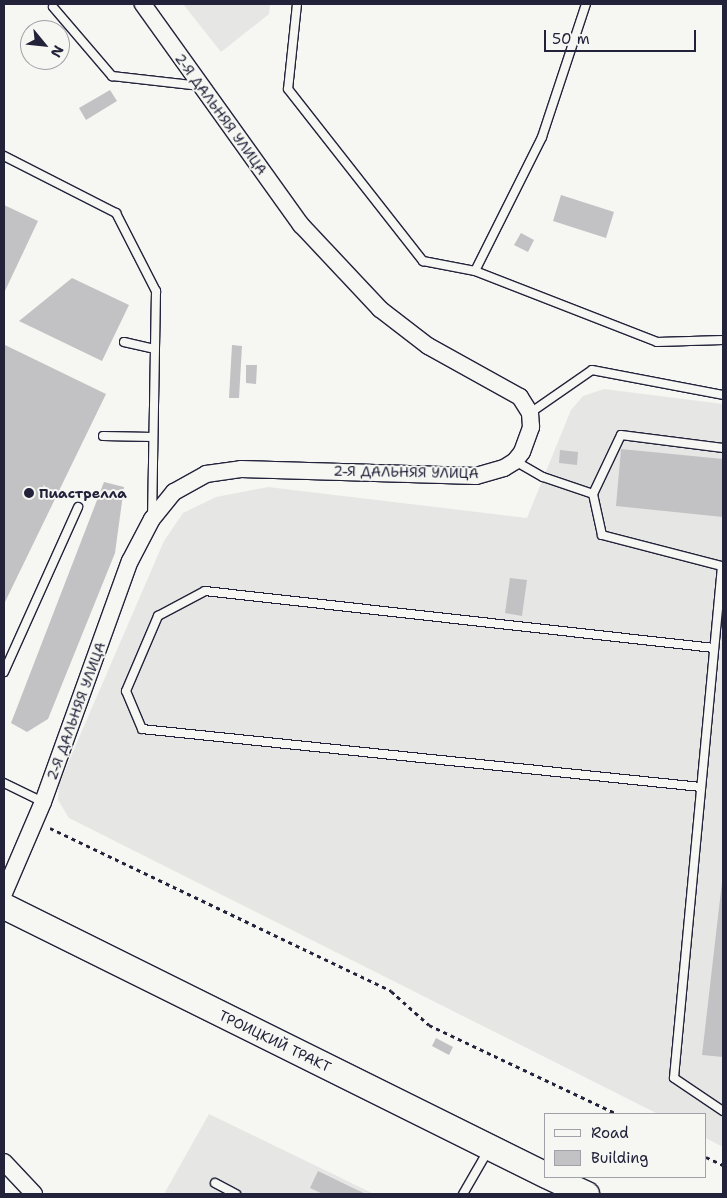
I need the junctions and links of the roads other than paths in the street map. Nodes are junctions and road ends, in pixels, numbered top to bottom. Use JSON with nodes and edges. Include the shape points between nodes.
{"nodes":[{"id":1,"x":143,"y":4,"type":"edge"},
{"id":2,"x":297,"y":4,"type":"edge"},
{"id":3,"x":586,"y":4,"type":"edge"},
{"id":4,"x":53,"y":7,"type":"dead end"},
{"id":5,"x":200,"y":86,"type":"junction"},
{"id":6,"x":4,"y":156,"type":"edge"},
{"id":7,"x":474,"y":271,"type":"junction"},
{"id":8,"x":723,"y":340,"type":"edge"},
{"id":9,"x":124,"y":342,"type":"dead end"},
{"id":10,"x":154,"y":349,"type":"junction"},
{"id":11,"x":723,"y":395,"type":"edge"},
{"id":12,"x":530,"y":413,"type":"junction"},
{"id":13,"x":103,"y":436,"type":"dead end"},
{"id":14,"x":153,"y":437,"type":"junction"},
{"id":15,"x":723,"y":448,"type":"edge"},
{"id":16,"x":515,"y":461,"type":"junction"},
{"id":17,"x":593,"y":494,"type":"junction"},
{"id":18,"x":78,"y":507,"type":"dead end"},
{"id":19,"x":152,"y":518,"type":"junction"},
{"id":20,"x":714,"y":648,"type":"junction"},
{"id":21,"x":4,"y":672,"type":"edge"},
{"id":22,"x":4,"y":783,"type":"edge"},
{"id":23,"x":701,"y":787,"type":"junction"},
{"id":24,"x":43,"y":802,"type":"junction"},
{"id":25,"x":4,"y":893,"type":"edge"},
{"id":26,"x":4,"y":906,"type":"edge"},
{"id":27,"x":723,"y":1111,"type":"edge"},
{"id":28,"x":490,"y":1147,"type":"junction"},
{"id":29,"x":4,"y":1162,"type":"edge"},
{"id":30,"x":544,"y":1174,"type":"edge"},
{"id":31,"x":552,"y":1178,"type":"edge"},
{"id":32,"x":215,"y":1183,"type":"dead end"},
{"id":33,"x":34,"y":1194,"type":"edge"},
{"id":34,"x":236,"y":1194,"type":"edge"},
{"id":35,"x":463,"y":1194,"type":"edge"},
{"id":36,"x":586,"y":1194,"type":"edge"}],
"edges":[{"from":1,"to":5,"type":"street","name":"2-Я ДАЛЬНЯЯ УЛИЦА"},
{"from":2,"to":7,"type":"lane","via":[[288,89],[423,261]]},
{"from":3,"to":7,"type":"lane","via":[[542,137]]},
{"from":4,"to":5,"type":"lane","via":[[112,76]]},
{"from":5,"to":12,"type":"street","name":"2-Я ДАЛЬНЯЯ УЛИЦА","via":[[301,225],[380,309],[428,346],[520,397]]},
{"from":6,"to":10,"type":"lane","via":[[116,213],[156,291]]},
{"from":7,"to":8,"type":"lane","via":[[657,342]]},
{"from":9,"to":10,"type":"lane"},
{"from":10,"to":14,"type":"lane"},
{"from":11,"to":12,"type":"lane","via":[[592,370]]},
{"from":12,"to":16,"type":"street","via":[[531,427],[522,452]]},
{"from":13,"to":14,"type":"lane"},
{"from":14,"to":19,"type":"lane"},
{"from":15,"to":17,"type":"lane","via":[[621,435]]},
{"from":16,"to":17,"type":"lane","via":[[543,477]]},
{"from":16,"to":19,"type":"street","name":"2-Я ДАЛЬНЯЯ УЛИЦА","via":[[504,468],[476,476],[241,469],[206,474],[174,492]]},
{"from":17,"to":20,"type":"lane","via":[[602,535],[722,566]]},
{"from":18,"to":21,"type":"lane"},
{"from":19,"to":24,"type":"street","name":"2-Я ДАЛЬНЯЯ УЛИЦА","via":[[130,562]]},
{"from":20,"to":23,"type":"lane"},
{"from":20,"to":23,"type":"lane","via":[[205,591],[158,616],[126,691],[142,729]]},
{"from":22,"to":24,"type":"lane"},
{"from":23,"to":27,"type":"lane","via":[[674,1078]]},
{"from":24,"to":25,"type":"street","name":"2-Я ДАЛЬНЯЯ УЛИЦА"},
{"from":26,"to":28,"type":"main road","name":"ТРОИЦКИЙ ТРАКТ"},
{"from":28,"to":30,"type":"main road","name":"ТРОИЦКИЙ ТРАКТ"},
{"from":28,"to":35,"type":"lane"},
{"from":29,"to":33,"type":"street"},
{"from":31,"to":36,"type":"main road"},
{"from":32,"to":34,"type":"lane"}]}
